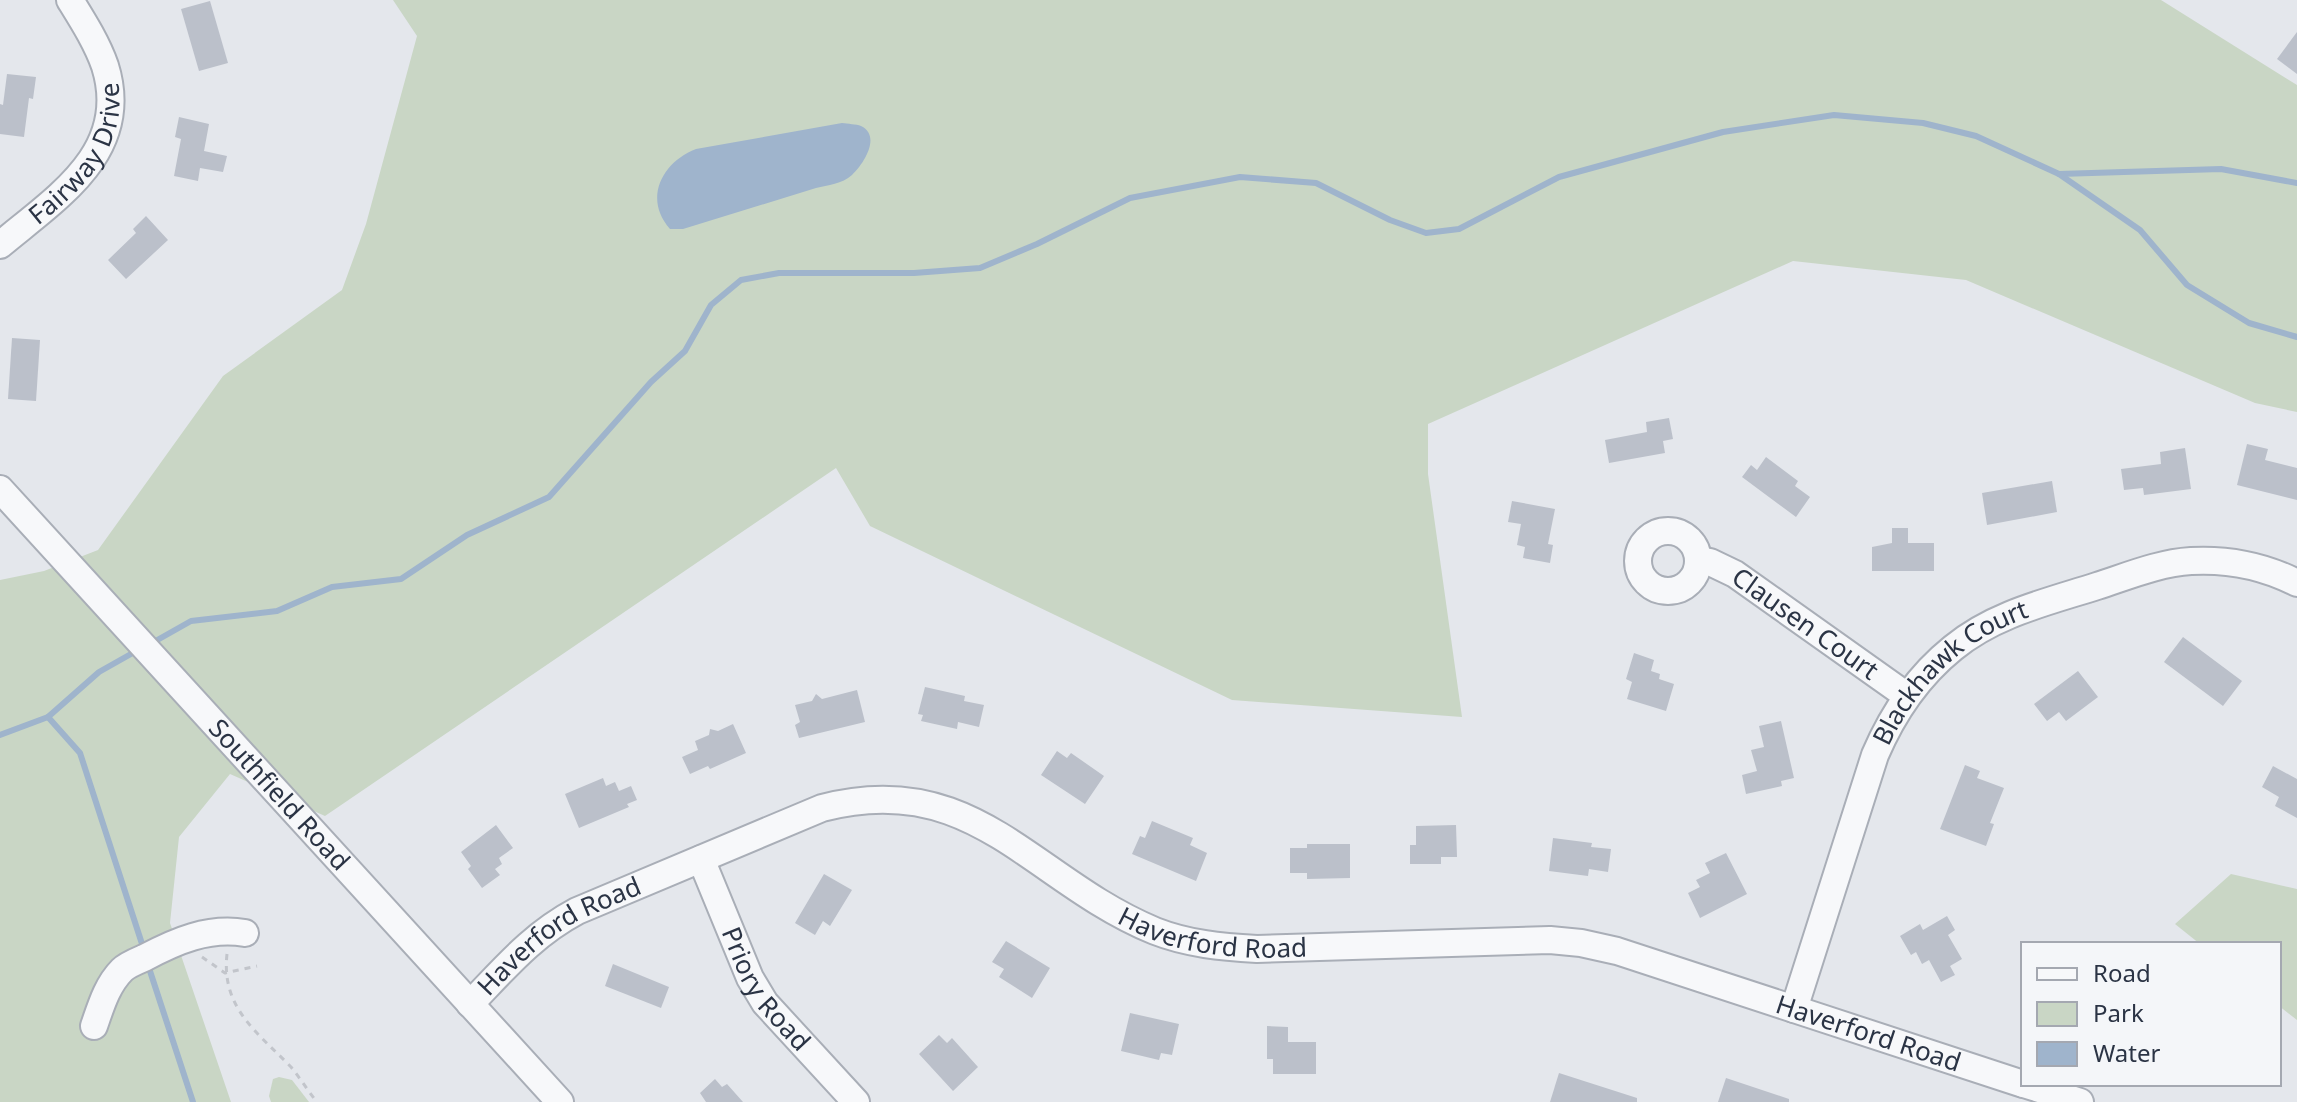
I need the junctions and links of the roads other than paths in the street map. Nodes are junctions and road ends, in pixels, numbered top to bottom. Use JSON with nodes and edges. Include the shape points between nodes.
{"nodes":[{"id":1,"x":70,"y":0,"type":"edge"},
{"id":2,"x":0,"y":245,"type":"edge"},
{"id":3,"x":0,"y":489,"type":"edge"},
{"id":4,"x":1698,"y":560,"type":"dead end"},
{"id":5,"x":2297,"y":583,"type":"edge"},
{"id":6,"x":1907,"y":696,"type":"junction"},
{"id":7,"x":701,"y":859,"type":"junction"},
{"id":8,"x":237,"y":932,"type":"road end"},
{"id":9,"x":470,"y":1004,"type":"junction"},
{"id":10,"x":1794,"y":1009,"type":"junction"},
{"id":11,"x":94,"y":1026,"type":"dead end"},
{"id":12,"x":2021,"y":1083,"type":"edge"},
{"id":13,"x":2030,"y":1086,"type":"edge"},
{"id":14,"x":560,"y":1102,"type":"edge"},
{"id":15,"x":856,"y":1102,"type":"edge"},
{"id":16,"x":2080,"y":1102,"type":"edge"}],
"edges":[{"from":1,"to":2,"type":"street","name":"Fairway Drive","via":[[106,68],[109,117],[103,141],[78,180]]},
{"from":3,"to":9,"type":"street","name":"Southfield Road"},
{"from":4,"to":6,"type":"street","name":"Clausen Court","via":[[1735,574]]},
{"from":5,"to":6,"type":"street","name":"Blackhawk Court","via":[[2222,561],[2158,566],[2008,615],[1955,646]]},
{"from":6,"to":10,"type":"street","name":"Blackhawk Court","via":[[1875,755]]},
{"from":7,"to":9,"type":"street","name":"Haverford Road","via":[[553,924]]},
{"from":7,"to":10,"type":"street","name":"Haverford Road","via":[[822,808],[884,798],[914,800],[974,821],[1122,915],[1188,941],[1257,949],[1581,943]]},
{"from":7,"to":15,"type":"street","name":"Priory Road","via":[[765,1003]]},
{"from":8,"to":11,"type":"street","via":[[203,933],[123,968],[106,991]]},
{"from":9,"to":14,"type":"street","name":"Southfield Road"},
{"from":10,"to":12,"type":"street","name":"Haverford Road"},
{"from":13,"to":16,"type":"street","name":"Haverford Road"}]}
